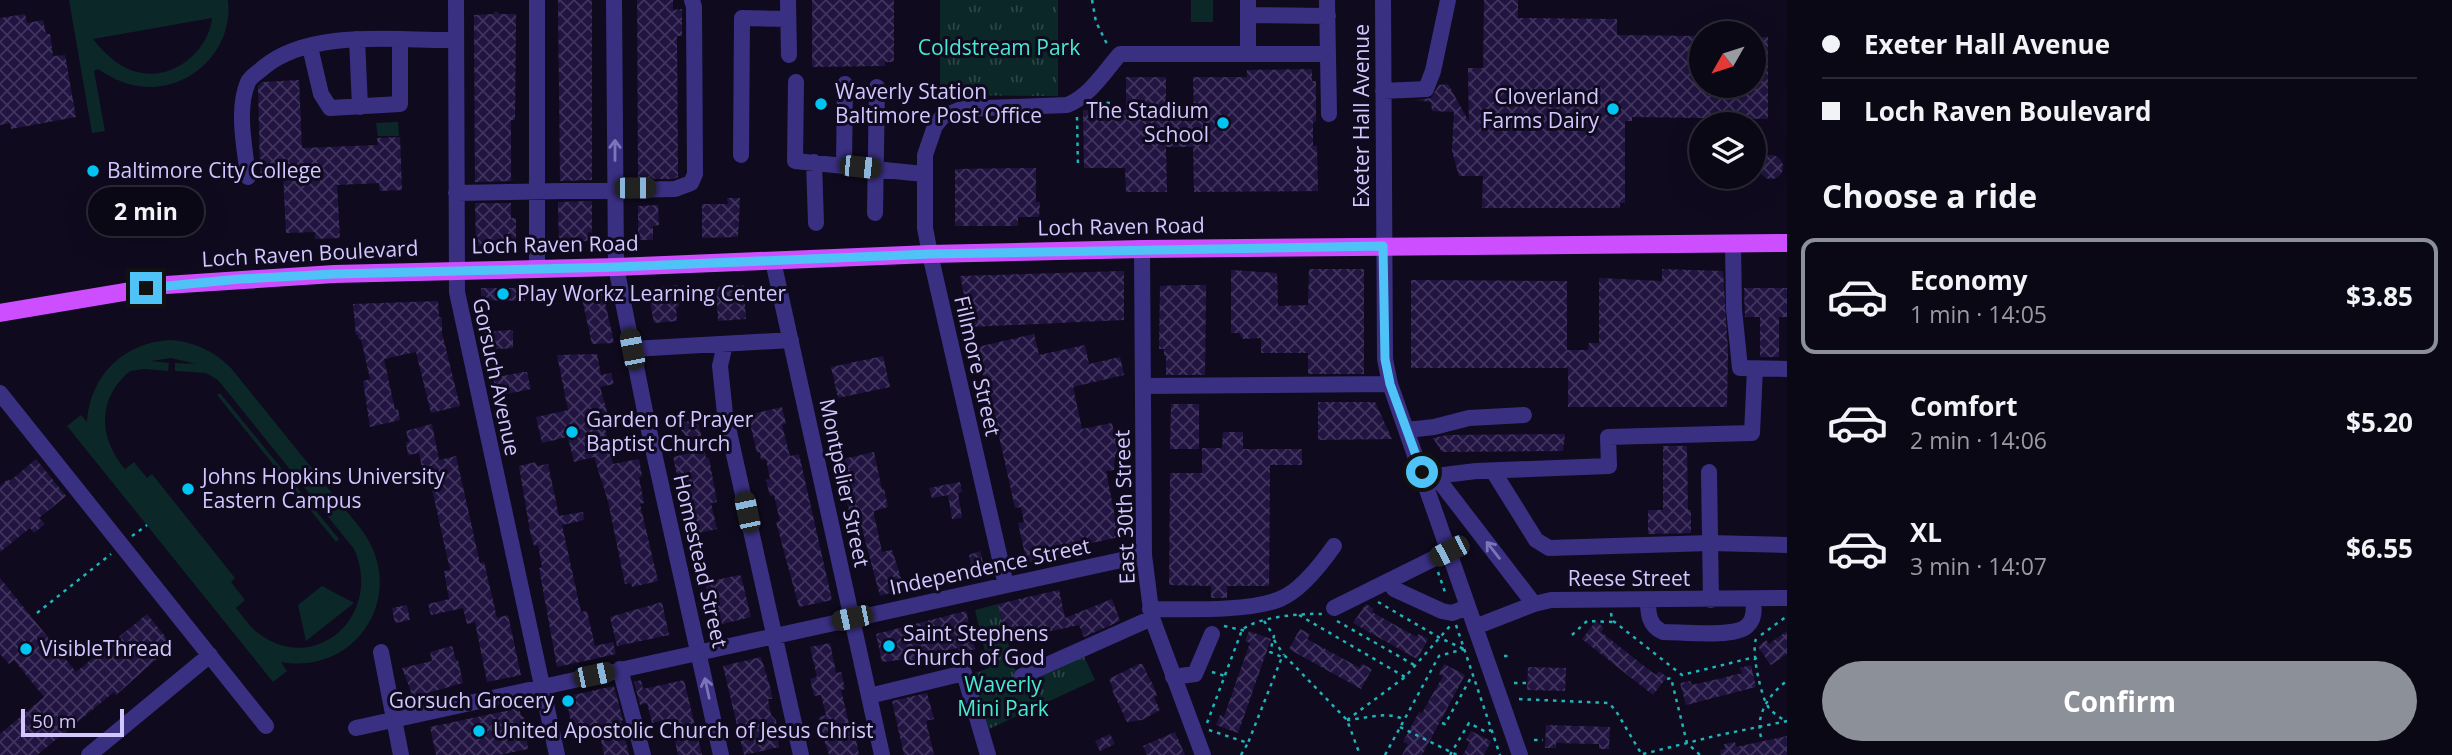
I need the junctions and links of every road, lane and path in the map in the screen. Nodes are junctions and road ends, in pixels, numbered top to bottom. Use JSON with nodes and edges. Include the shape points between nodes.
{"nodes":[{"id":1,"x":456,"y":0,"type":"edge"},
{"id":2,"x":537,"y":0,"type":"edge"},
{"id":3,"x":614,"y":0,"type":"edge"},
{"id":4,"x":692,"y":0,"type":"edge"},
{"id":5,"x":788,"y":0,"type":"edge"},
{"id":6,"x":1092,"y":0,"type":"edge"},
{"id":7,"x":1383,"y":0,"type":"edge"},
{"id":8,"x":1448,"y":0,"type":"edge"},
{"id":9,"x":1248,"y":8,"type":"edge"},
{"id":10,"x":1327,"y":8,"type":"edge"},
{"id":11,"x":788,"y":19,"type":"junction"},
{"id":12,"x":358,"y":39,"type":"junction"},
{"id":13,"x":400,"y":39,"type":"junction"},
{"id":14,"x":456,"y":40,"type":"junction"},
{"id":15,"x":310,"y":47,"type":"junction"},
{"id":16,"x":1111,"y":52,"type":"dead end"},
{"id":17,"x":1248,"y":54,"type":"junction"},
{"id":18,"x":1328,"y":54,"type":"junction"},
{"id":19,"x":789,"y":55,"type":"dead end"},
{"id":20,"x":796,"y":82,"type":"dead end"},
{"id":21,"x":845,"y":84,"type":"dead end"},
{"id":22,"x":877,"y":87,"type":"dead end"},
{"id":23,"x":1383,"y":91,"type":"junction"},
{"id":24,"x":360,"y":107,"type":"junction"},
{"id":25,"x":1077,"y":113,"type":"dead end"},
{"id":26,"x":1329,"y":114,"type":"dead end"},
{"id":27,"x":741,"y":155,"type":"dead end"},
{"id":28,"x":814,"y":162,"type":"junction"},
{"id":29,"x":844,"y":166,"type":"junction"},
{"id":30,"x":1078,"y":168,"type":"dead end"},
{"id":31,"x":877,"y":169,"type":"junction"},
{"id":32,"x":924,"y":174,"type":"junction"},
{"id":33,"x":248,"y":177,"type":"dead end"},
{"id":34,"x":615,"y":188,"type":"junction"},
{"id":35,"x":537,"y":190,"type":"junction"},
{"id":36,"x":456,"y":193,"type":"junction"},
{"id":37,"x":875,"y":213,"type":"dead end"},
{"id":38,"x":816,"y":223,"type":"dead end"},
{"id":39,"x":1787,"y":243,"type":"edge"},
{"id":40,"x":1733,"y":244,"type":"junction"},
{"id":41,"x":1383,"y":246,"type":"junction"},
{"id":42,"x":1142,"y":249,"type":"junction"},
{"id":43,"x":930,"y":254,"type":"junction"},
{"id":44,"x":774,"y":261,"type":"junction"},
{"id":45,"x":616,"y":267,"type":"junction"},
{"id":46,"x":537,"y":268,"type":"junction"},
{"id":47,"x":457,"y":270,"type":"junction"},
{"id":48,"x":0,"y":313,"type":"edge"},
{"id":49,"x":791,"y":340,"type":"junction"},
{"id":50,"x":725,"y":344,"type":"junction"},
{"id":51,"x":632,"y":349,"type":"junction"},
{"id":52,"x":1755,"y":369,"type":"junction"},
{"id":53,"x":1787,"y":369,"type":"edge"},
{"id":54,"x":1390,"y":384,"type":"junction"},
{"id":55,"x":1143,"y":386,"type":"junction"},
{"id":56,"x":0,"y":393,"type":"edge"},
{"id":57,"x":1524,"y":415,"type":"dead end"},
{"id":58,"x":1407,"y":430,"type":"junction"},
{"id":59,"x":1413,"y":446,"type":"junction"},
{"id":60,"x":1493,"y":471,"type":"junction"},
{"id":61,"x":1709,"y":472,"type":"dead end"},
{"id":62,"x":1436,"y":476,"type":"junction"},
{"id":63,"x":146,"y":525,"type":"dead end"},
{"id":64,"x":1710,"y":543,"type":"junction"},
{"id":65,"x":122,"y":545,"type":"junction"},
{"id":66,"x":1787,"y":545,"type":"edge"},
{"id":67,"x":1334,"y":546,"type":"dead end"},
{"id":68,"x":1449,"y":551,"type":"junction"},
{"id":69,"x":1144,"y":555,"type":"junction"},
{"id":70,"x":1434,"y":559,"type":"junction"},
{"id":71,"x":1006,"y":585,"type":"junction"},
{"id":72,"x":1394,"y":589,"type":"dead end"},
{"id":73,"x":1369,"y":596,"type":"dead end"},
{"id":74,"x":1787,"y":598,"type":"edge"},
{"id":75,"x":1754,"y":599,"type":"junction"},
{"id":76,"x":1648,"y":600,"type":"junction"},
{"id":77,"x":1711,"y":600,"type":"junction"},
{"id":78,"x":1534,"y":604,"type":"junction"},
{"id":79,"x":1468,"y":607,"type":"junction"},
{"id":80,"x":37,"y":613,"type":"dead end"},
{"id":81,"x":1151,"y":613,"type":"junction"},
{"id":82,"x":1452,"y":613,"type":"junction"},
{"id":83,"x":1611,"y":613,"type":"dead end"},
{"id":84,"x":1299,"y":615,"type":"junction"},
{"id":85,"x":1333,"y":615,"type":"junction"},
{"id":86,"x":1787,"y":616,"type":"edge"},
{"id":87,"x":852,"y":618,"type":"junction"},
{"id":88,"x":1264,"y":620,"type":"junction"},
{"id":89,"x":1614,"y":622,"type":"junction"},
{"id":90,"x":1475,"y":627,"type":"junction"},
{"id":91,"x":1216,"y":629,"type":"joint"},
{"id":92,"x":1244,"y":631,"type":"junction"},
{"id":93,"x":775,"y":635,"type":"junction"},
{"id":94,"x":1572,"y":635,"type":"dead end"},
{"id":95,"x":1440,"y":638,"type":"junction"},
{"id":96,"x":1274,"y":640,"type":"junction"},
{"id":97,"x":1425,"y":647,"type":"dead end"},
{"id":98,"x":1464,"y":649,"type":"junction"},
{"id":99,"x":1429,"y":651,"type":"junction"},
{"id":100,"x":381,"y":652,"type":"dead end"},
{"id":101,"x":698,"y":652,"type":"junction"},
{"id":102,"x":1760,"y":654,"type":"dead end"},
{"id":103,"x":210,"y":655,"type":"junction"},
{"id":104,"x":1283,"y":656,"type":"junction"},
{"id":105,"x":1504,"y":656,"type":"dead end"},
{"id":106,"x":1512,"y":656,"type":"dead end"},
{"id":107,"x":1755,"y":659,"type":"junction"},
{"id":108,"x":1416,"y":666,"type":"junction"},
{"id":109,"x":620,"y":669,"type":"junction"},
{"id":110,"x":1212,"y":671,"type":"dead end"},
{"id":111,"x":1473,"y":674,"type":"junction"},
{"id":112,"x":1023,"y":676,"type":"dead end"},
{"id":113,"x":1225,"y":676,"type":"junction"},
{"id":114,"x":1173,"y":677,"type":"junction"},
{"id":115,"x":1405,"y":677,"type":"junction"},
{"id":116,"x":1667,"y":679,"type":"dead end"},
{"id":117,"x":1787,"y":681,"type":"edge"},
{"id":118,"x":1514,"y":683,"type":"dead end"},
{"id":119,"x":1526,"y":683,"type":"dead end"},
{"id":120,"x":542,"y":686,"type":"junction"},
{"id":121,"x":869,"y":696,"type":"junction"},
{"id":122,"x":1519,"y":699,"type":"dead end"},
{"id":123,"x":1766,"y":703,"type":"junction"},
{"id":124,"x":393,"y":719,"type":"junction"},
{"id":125,"x":1346,"y":720,"type":"junction"},
{"id":126,"x":1404,"y":720,"type":"junction"},
{"id":127,"x":1787,"y":722,"type":"edge"},
{"id":128,"x":1442,"y":723,"type":"dead end"},
{"id":129,"x":266,"y":726,"type":"dead end"},
{"id":130,"x":1400,"y":727,"type":"junction"},
{"id":131,"x":1758,"y":727,"type":"junction"},
{"id":132,"x":356,"y":728,"type":"dead end"},
{"id":133,"x":1492,"y":730,"type":"junction"},
{"id":134,"x":1761,"y":737,"type":"dead end"},
{"id":135,"x":1534,"y":740,"type":"dead end"},
{"id":136,"x":1543,"y":740,"type":"dead end"},
{"id":137,"x":1248,"y":743,"type":"junction"},
{"id":138,"x":1687,"y":743,"type":"junction"},
{"id":139,"x":1451,"y":754,"type":"edge"},
{"id":140,"x":89,"y":755,"type":"edge"},
{"id":141,"x":401,"y":755,"type":"edge"},
{"id":142,"x":557,"y":755,"type":"edge"},
{"id":143,"x":643,"y":755,"type":"edge"},
{"id":144,"x":721,"y":755,"type":"edge"},
{"id":145,"x":801,"y":755,"type":"edge"},
{"id":146,"x":882,"y":755,"type":"edge"},
{"id":147,"x":988,"y":755,"type":"edge"},
{"id":148,"x":1203,"y":755,"type":"edge"},
{"id":149,"x":1241,"y":755,"type":"edge"},
{"id":150,"x":1360,"y":755,"type":"edge"},
{"id":151,"x":1385,"y":755,"type":"edge"},
{"id":152,"x":1457,"y":755,"type":"edge"},
{"id":153,"x":1500,"y":755,"type":"edge"},
{"id":154,"x":1520,"y":755,"type":"edge"},
{"id":155,"x":1641,"y":755,"type":"edge"},
{"id":156,"x":1699,"y":755,"type":"edge"}],
"edges":[{"from":1,"to":14,"type":"street","name":"Gorsuch Avenue"},
{"from":2,"to":35,"type":"street"},
{"from":34,"to":3,"type":"street","name":"Homestead Street","one_way":true},
{"from":4,"to":34,"type":"street","via":[[695,174],[691,183],[675,189]]},
{"from":5,"to":11,"type":"street"},
{"from":6,"to":16,"type":"path","via":[[1096,22]]},
{"from":7,"to":23,"type":"street","name":"Exeter Hall Avenue"},
{"from":8,"to":23,"type":"street","via":[[1426,89]]},
{"from":9,"to":10,"type":"street"},
{"from":9,"to":17,"type":"street"},
{"from":10,"to":18,"type":"street"},
{"from":11,"to":19,"type":"street"},
{"from":11,"to":27,"type":"street","via":[[742,18]]},
{"from":12,"to":13,"type":"street"},
{"from":12,"to":15,"type":"street"},
{"from":12,"to":24,"type":"street"},
{"from":13,"to":14,"type":"street"},
{"from":13,"to":24,"type":"street","via":[[400,104]]},
{"from":14,"to":36,"type":"street","name":"Gorsuch Avenue"},
{"from":15,"to":24,"type":"street","via":[[321,94],[330,108]]},
{"from":15,"to":33,"type":"street","via":[[273,60],[249,79],[242,106]]},
{"from":17,"to":18,"type":"street","name":"Fillmore Street"},
{"from":17,"to":32,"type":"street","name":"Fillmore Street","via":[[1120,54],[1082,97],[1068,105],[961,109],[942,117],[935,126]]},
{"from":18,"to":26,"type":"street"},
{"from":20,"to":28,"type":"street","via":[[795,160]]},
{"from":21,"to":29,"type":"street"},
{"from":22,"to":31,"type":"street"},
{"from":23,"to":41,"type":"street","name":"Exeter Hall Avenue"},
{"from":25,"to":30,"type":"path"},
{"from":28,"to":29,"type":"street"},
{"from":28,"to":38,"type":"street"},
{"from":29,"to":31,"type":"street"},
{"from":31,"to":32,"type":"street"},
{"from":31,"to":37,"type":"street"},
{"from":32,"to":43,"type":"street","name":"Fillmore Street"},
{"from":34,"to":35,"type":"street"},
{"from":34,"to":45,"type":"street","name":"Homestead Street"},
{"from":35,"to":36,"type":"street"},
{"from":35,"to":46,"type":"street"},
{"from":36,"to":47,"type":"street","name":"Gorsuch Avenue"},
{"from":39,"to":40,"type":"main road","name":"Loch Raven Road"},
{"from":40,"to":41,"type":"main road","name":"Loch Raven Road"},
{"from":40,"to":52,"type":"street","via":[[1740,368]]},
{"from":41,"to":42,"type":"main road","name":"Loch Raven Road"},
{"from":41,"to":54,"type":"street","name":"Exeter Hall Avenue","via":[[1385,359]]},
{"from":42,"to":43,"type":"main road","name":"Loch Raven Road"},
{"from":42,"to":55,"type":"street","name":"East 30th Street"},
{"from":43,"to":44,"type":"main road","name":"Loch Raven Road"},
{"from":43,"to":71,"type":"street","name":"Fillmore Street"},
{"from":44,"to":45,"type":"main road","name":"Loch Raven Road"},
{"from":44,"to":49,"type":"street","name":"Montpelier Street"},
{"from":45,"to":46,"type":"main road","name":"Loch Raven Road"},
{"from":45,"to":51,"type":"street","name":"Homestead Street"},
{"from":46,"to":47,"type":"main road","name":"Loch Raven Road"},
{"from":47,"to":48,"type":"main road","name":"Loch Raven Boulevard","via":[[190,283]]},
{"from":47,"to":120,"type":"street","name":"Gorsuch Avenue","via":[[462,320]]},
{"from":49,"to":50,"type":"street"},
{"from":49,"to":87,"type":"street","name":"Montpelier Street"},
{"from":50,"to":51,"type":"street"},
{"from":50,"to":93,"type":"street","via":[[720,386]]},
{"from":51,"to":101,"type":"street","name":"Homestead Street"},
{"from":52,"to":53,"type":"street"},
{"from":52,"to":60,"type":"street","via":[[1752,433],[1608,437],[1609,467]]},
{"from":54,"to":55,"type":"street"},
{"from":54,"to":58,"type":"street","name":"Exeter Hall Avenue"},
{"from":55,"to":69,"type":"street","name":"East 30th Street"},
{"from":56,"to":65,"type":"street"},
{"from":57,"to":58,"type":"street","via":[[1469,418]]},
{"from":58,"to":59,"type":"street","name":"Exeter Hall Avenue"},
{"from":59,"to":62,"type":"street"},
{"from":59,"to":68,"type":"street","name":"Exeter Hall Avenue"},
{"from":60,"to":62,"type":"street"},
{"from":60,"to":64,"type":"street","via":[[1536,540],[1549,548]]},
{"from":61,"to":64,"type":"street"},
{"from":78,"to":62,"type":"street","one_way":true},
{"from":63,"to":65,"type":"path"},
{"from":64,"to":66,"type":"street"},
{"from":64,"to":77,"type":"street"},
{"from":65,"to":80,"type":"path"},
{"from":65,"to":103,"type":"street"},
{"from":67,"to":81,"type":"street","via":[[1321,564],[1281,599]]},
{"from":68,"to":70,"type":"street"},
{"from":68,"to":79,"type":"street","name":"Exeter Hall Avenue"},
{"from":69,"to":71,"type":"street","name":"Independence Street"},
{"from":69,"to":81,"type":"street","name":"East 30th Street"},
{"from":70,"to":82,"type":"path"},
{"from":70,"to":85,"type":"street"},
{"from":71,"to":87,"type":"street","name":"Independence Street"},
{"from":72,"to":82,"type":"street"},
{"from":73,"to":95,"type":"path"},
{"from":74,"to":75,"type":"street","name":"Reese Street"},
{"from":75,"to":76,"type":"street","via":[[1752,619],[1735,633],[1663,632],[1649,618]]},
{"from":75,"to":77,"type":"street","name":"Reese Street"},
{"from":76,"to":77,"type":"street","name":"Reese Street"},
{"from":76,"to":78,"type":"street","name":"Reese Street"},
{"from":78,"to":90,"type":"street","name":"Reese Street"},
{"from":79,"to":82,"type":"street"},
{"from":79,"to":90,"type":"street","name":"Exeter Hall Avenue"},
{"from":81,"to":112,"type":"street"},
{"from":81,"to":114,"type":"street","name":"East 30th Street"},
{"from":83,"to":89,"type":"path"},
{"from":84,"to":85,"type":"path"},
{"from":84,"to":88,"type":"path"},
{"from":84,"to":115,"type":"path"},
{"from":85,"to":108,"type":"path"},
{"from":86,"to":107,"type":"path","via":[[1757,638]]},
{"from":87,"to":93,"type":"street","name":"Independence Street"},
{"from":87,"to":121,"type":"street","name":"Montpelier Street"},
{"from":88,"to":92,"type":"path"},
{"from":88,"to":96,"type":"path"},
{"from":89,"to":94,"type":"path","via":[[1587,621]]},
{"from":89,"to":107,"type":"path","via":[[1682,675]]},
{"from":90,"to":154,"type":"street","name":"Exeter Hall Avenue"},
{"from":91,"to":92,"type":"path"},
{"from":91,"to":114,"type":"street","via":[[1195,674]]},
{"from":92,"to":113,"type":"path"},
{"from":93,"to":101,"type":"street","name":"Independence Street"},
{"from":93,"to":145,"type":"street"},
{"from":95,"to":98,"type":"path"},
{"from":95,"to":98,"type":"path","via":[[1455,621]]},
{"from":95,"to":99,"type":"path"},
{"from":96,"to":104,"type":"path"},
{"from":96,"to":104,"type":"path","via":[[1270,652]]},
{"from":97,"to":99,"type":"path"},
{"from":98,"to":111,"type":"path"},
{"from":98,"to":126,"type":"path","via":[[1439,656]]},
{"from":99,"to":108,"type":"path"},
{"from":100,"to":124,"type":"street"},
{"from":101,"to":109,"type":"street","name":"Independence Street"},
{"from":144,"to":101,"type":"street","name":"Homestead Street","one_way":true},
{"from":102,"to":107,"type":"path"},
{"from":103,"to":129,"type":"street"},
{"from":103,"to":140,"type":"street"},
{"from":104,"to":125,"type":"path"},
{"from":104,"to":137,"type":"path"},
{"from":105,"to":106,"type":"path"},
{"from":107,"to":123,"type":"path"},
{"from":108,"to":115,"type":"path"},
{"from":109,"to":120,"type":"street","name":"Independence Street"},
{"from":109,"to":143,"type":"street"},
{"from":110,"to":113,"type":"path"},
{"from":111,"to":128,"type":"path"},
{"from":111,"to":133,"type":"path"},
{"from":113,"to":137,"type":"path","via":[[1205,729]]},
{"from":114,"to":148,"type":"street","name":"East 30th Street"},
{"from":115,"to":125,"type":"path"},
{"from":116,"to":138,"type":"path","via":[[1671,678]]},
{"from":117,"to":123,"type":"path"},
{"from":118,"to":119,"type":"path"},
{"from":120,"to":124,"type":"street","name":"Independence Street"},
{"from":120,"to":142,"type":"street","name":"Gorsuch Avenue"},
{"from":121,"to":146,"type":"street","name":"Montpelier Street"},
{"from":121,"to":147,"type":"street","via":[[964,673]]},
{"from":122,"to":155,"type":"path","via":[[1609,703]]},
{"from":123,"to":127,"type":"path"},
{"from":123,"to":131,"type":"path"},
{"from":124,"to":132,"type":"street","name":"Independence Street"},
{"from":124,"to":141,"type":"street"},
{"from":125,"to":126,"type":"path","via":[[1389,715]]},
{"from":125,"to":150,"type":"path"},
{"from":126,"to":130,"type":"path"},
{"from":127,"to":131,"type":"path"},
{"from":130,"to":139,"type":"path"},
{"from":130,"to":151,"type":"path"},
{"from":131,"to":134,"type":"path"},
{"from":131,"to":138,"type":"path"},
{"from":133,"to":139,"type":"path","via":[[1486,732],[1469,723]]},
{"from":133,"to":153,"type":"path"},
{"from":135,"to":136,"type":"path"},
{"from":137,"to":149,"type":"path"},
{"from":138,"to":155,"type":"path"},
{"from":138,"to":156,"type":"path"},
{"from":139,"to":152,"type":"path"}]}
